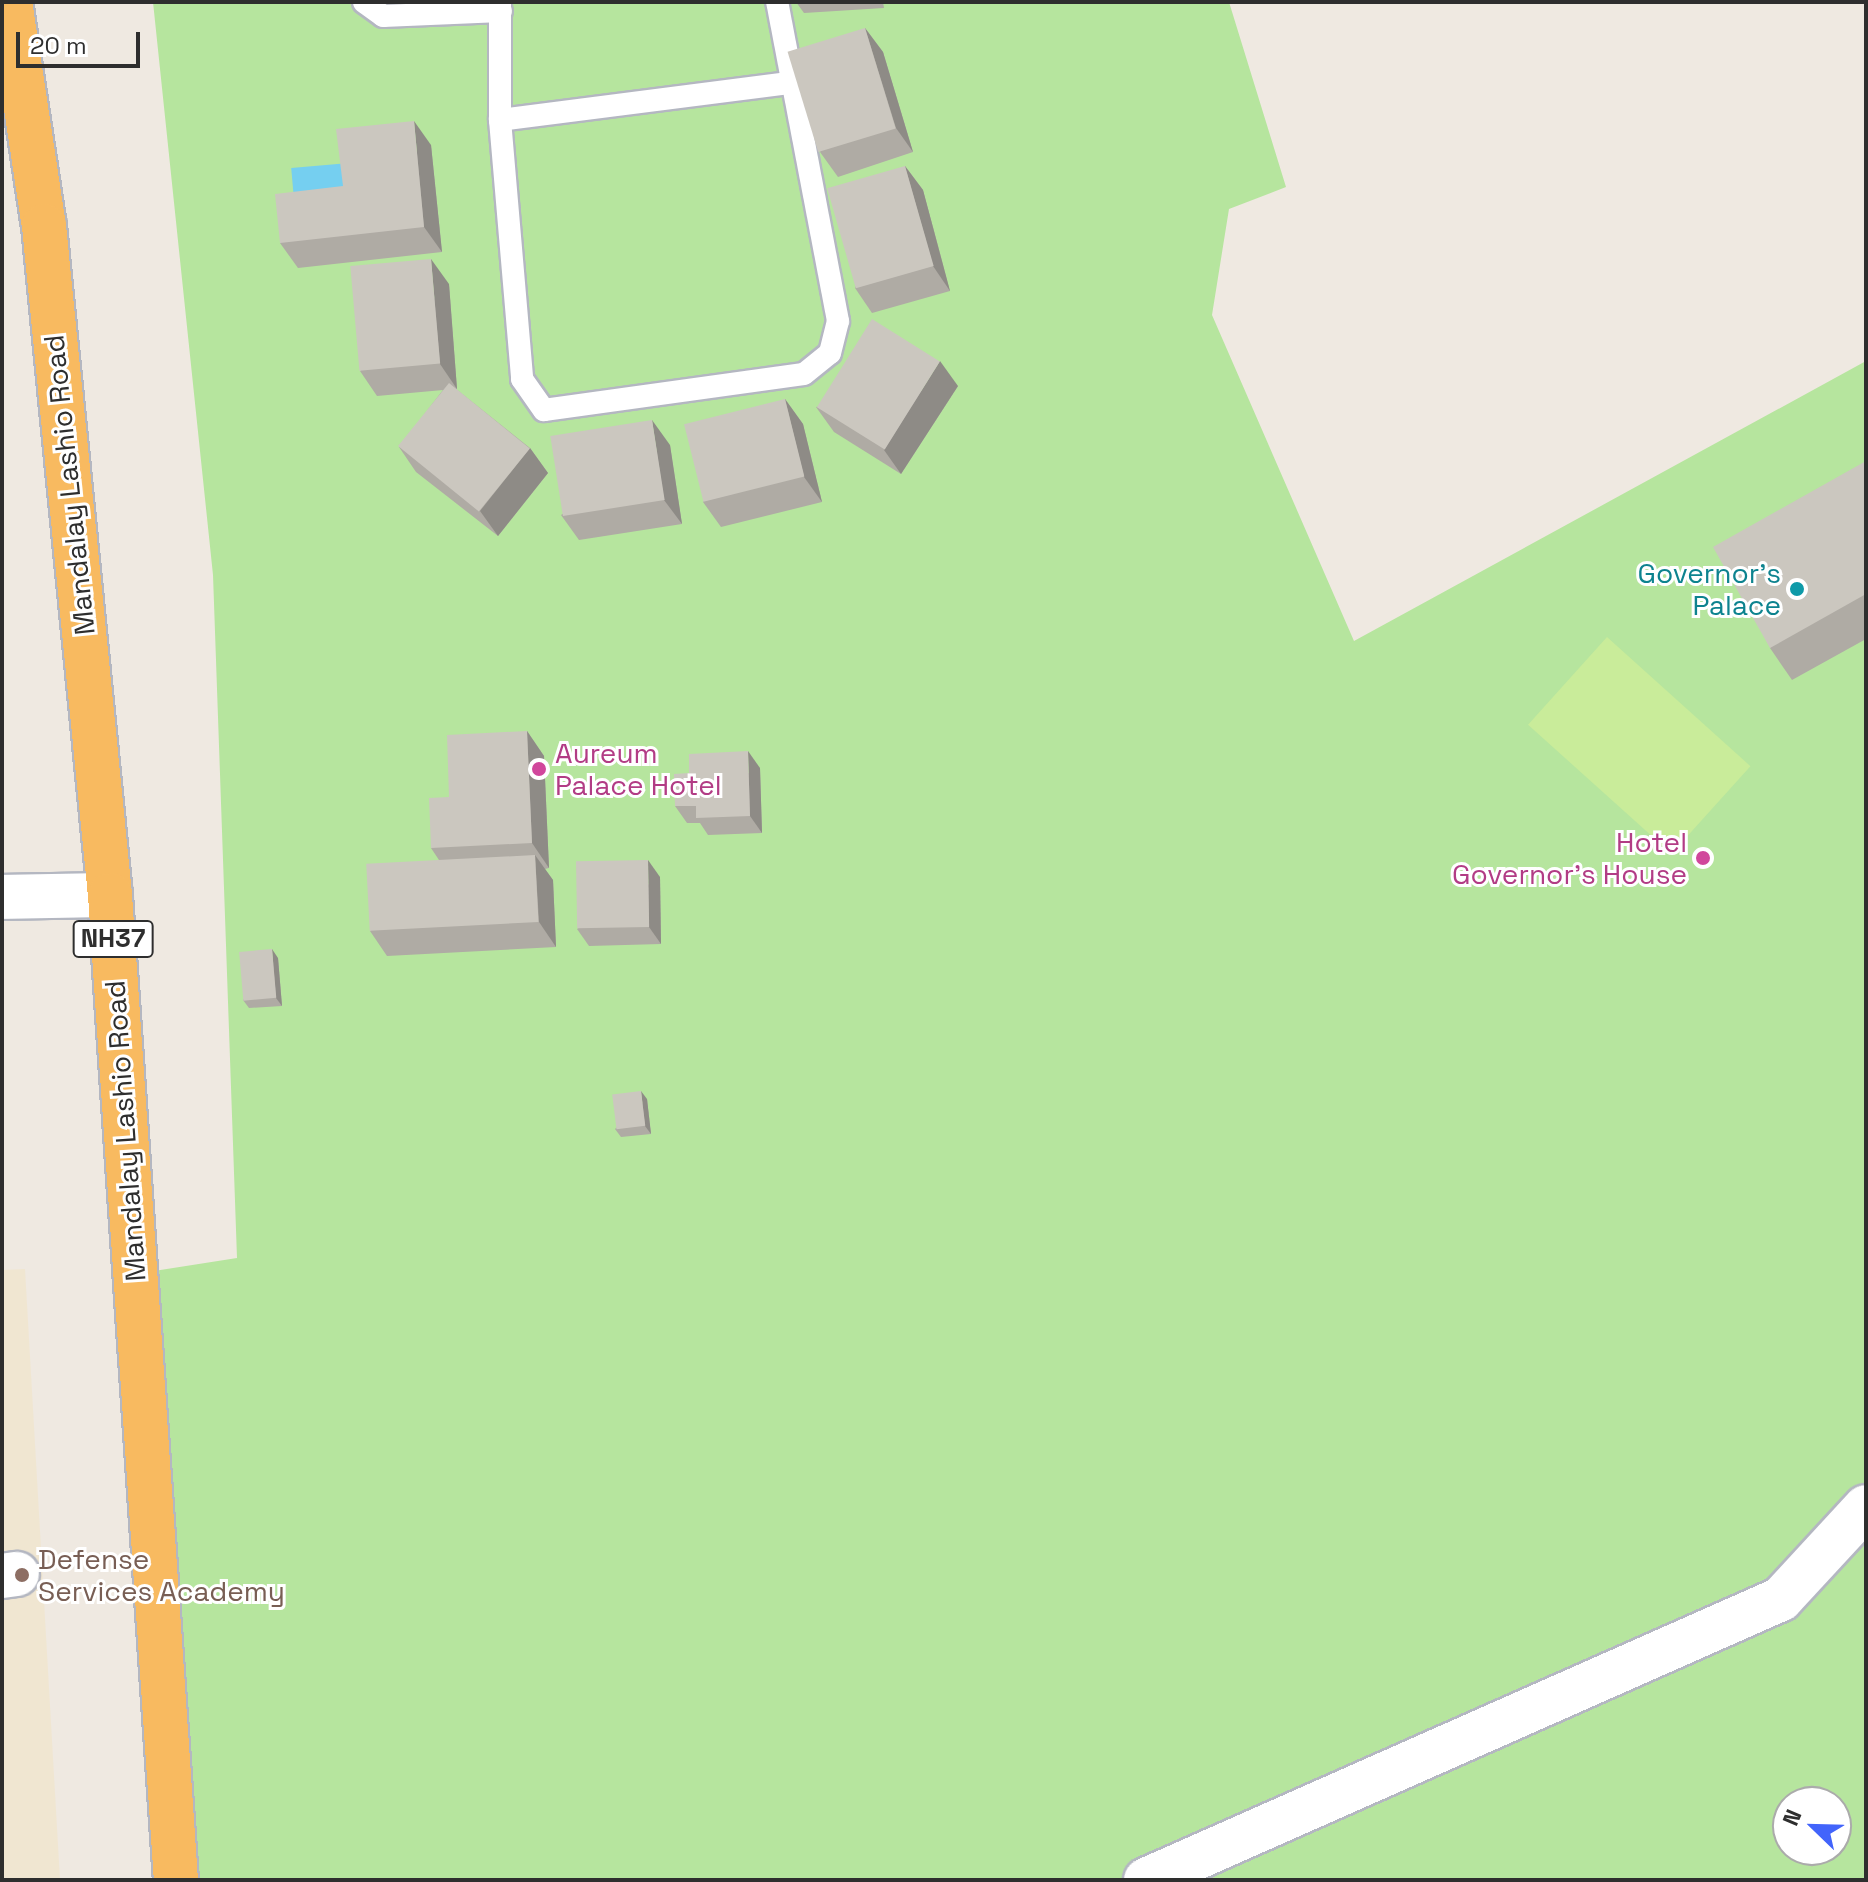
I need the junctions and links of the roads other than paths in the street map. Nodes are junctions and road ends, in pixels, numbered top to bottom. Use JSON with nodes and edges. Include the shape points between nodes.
{"nodes":[{"id":1,"x":10,"y":2,"type":"edge"},
{"id":2,"x":364,"y":2,"type":"edge"},
{"id":3,"x":777,"y":2,"type":"edge"},
{"id":4,"x":500,"y":7,"type":"edge"},
{"id":5,"x":790,"y":83,"type":"junction"},
{"id":6,"x":500,"y":120,"type":"junction"},
{"id":7,"x":110,"y":895,"type":"junction"},
{"id":8,"x":2,"y":897,"type":"edge"},
{"id":9,"x":1866,"y":1507,"type":"edge"},
{"id":10,"x":176,"y":1880,"type":"edge"},
{"id":11,"x":1146,"y":1880,"type":"edge"}],
"edges":[{"from":1,"to":7,"type":"highway","name":"Mandalay Lashio Road","number":"NH37","via":[[44,226]]},
{"from":2,"to":4,"type":"lane","via":[[383,16]]},
{"from":3,"to":5,"type":"lane"},
{"from":4,"to":6,"type":"lane"},
{"from":5,"to":6,"type":"lane"},
{"from":5,"to":6,"type":"lane","via":[[838,321],[830,353],[804,374],[544,410],[522,379]]},
{"from":7,"to":8,"type":"street"},
{"from":7,"to":10,"type":"highway","name":"Mandalay Lashio Road","number":"NH37"},
{"from":9,"to":11,"type":"street","via":[[1781,1599]]}]}
